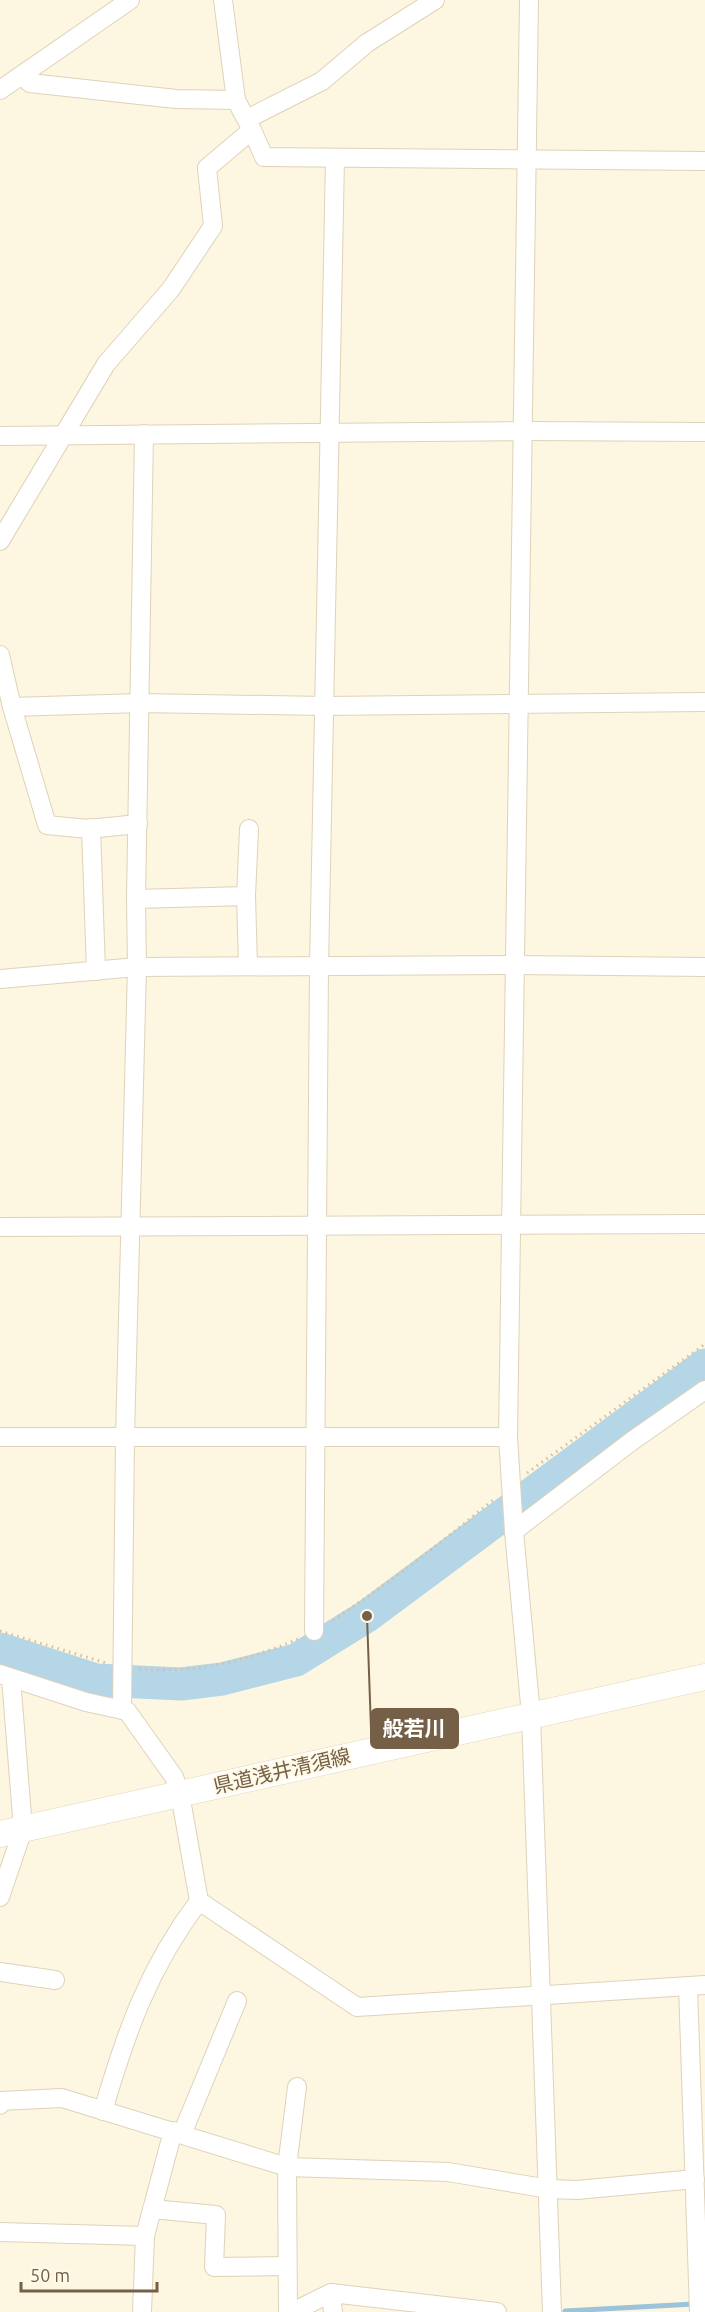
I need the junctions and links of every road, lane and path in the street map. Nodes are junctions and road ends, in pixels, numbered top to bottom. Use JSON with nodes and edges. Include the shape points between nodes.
{"nodes":[{"id":1,"x":130,"y":0,"type":"edge"},
{"id":2,"x":224,"y":0,"type":"edge"},
{"id":3,"x":435,"y":0,"type":"edge"},
{"id":4,"x":530,"y":0,"type":"edge"},
{"id":5,"x":22,"y":76,"type":"junction"},
{"id":6,"x":0,"y":90,"type":"edge"},
{"id":7,"x":236,"y":100,"type":"junction"},
{"id":8,"x":250,"y":124,"type":"junction"},
{"id":9,"x":335,"y":158,"type":"junction"},
{"id":10,"x":529,"y":160,"type":"junction"},
{"id":11,"x":705,"y":161,"type":"edge"},
{"id":12,"x":524,"y":431,"type":"junction"},
{"id":13,"x":330,"y":432,"type":"junction"},
{"id":14,"x":705,"y":432,"type":"edge"},
{"id":15,"x":144,"y":434,"type":"junction"},
{"id":16,"x":62,"y":435,"type":"junction"},
{"id":17,"x":0,"y":436,"type":"edge"},
{"id":18,"x":0,"y":541,"type":"edge"},
{"id":19,"x":0,"y":655,"type":"edge"},
{"id":20,"x":705,"y":702,"type":"edge"},
{"id":21,"x":140,"y":703,"type":"junction"},
{"id":22,"x":520,"y":703,"type":"junction"},
{"id":23,"x":325,"y":706,"type":"junction"},
{"id":24,"x":12,"y":707,"type":"junction"},
{"id":25,"x":138,"y":824,"type":"junction"},
{"id":26,"x":91,"y":828,"type":"junction"},
{"id":27,"x":249,"y":829,"type":"dead end"},
{"id":28,"x":246,"y":896,"type":"junction"},
{"id":29,"x":136,"y":899,"type":"junction"},
{"id":30,"x":515,"y":964,"type":"junction"},
{"id":31,"x":248,"y":966,"type":"junction"},
{"id":32,"x":137,"y":967,"type":"junction"},
{"id":33,"x":319,"y":967,"type":"junction"},
{"id":34,"x":705,"y":967,"type":"edge"},
{"id":35,"x":96,"y":971,"type":"junction"},
{"id":36,"x":0,"y":979,"type":"edge"},
{"id":37,"x":705,"y":1224,"type":"edge"},
{"id":38,"x":511,"y":1225,"type":"junction"},
{"id":39,"x":316,"y":1226,"type":"junction"},
{"id":40,"x":0,"y":1227,"type":"edge"},
{"id":41,"x":130,"y":1227,"type":"junction"},
{"id":42,"x":705,"y":1344,"type":"edge"},
{"id":43,"x":705,"y":1390,"type":"edge"},
{"id":44,"x":0,"y":1437,"type":"edge"},
{"id":45,"x":125,"y":1437,"type":"junction"},
{"id":46,"x":508,"y":1437,"type":"junction"},
{"id":47,"x":314,"y":1438,"type":"junction"},
{"id":48,"x":511,"y":1485,"type":"junction"},
{"id":49,"x":514,"y":1531,"type":"junction"},
{"id":50,"x":0,"y":1631,"type":"edge"},
{"id":51,"x":314,"y":1631,"type":"junction"},
{"id":52,"x":122,"y":1668,"type":"junction"},
{"id":53,"x":6,"y":1676,"type":"edge"},
{"id":54,"x":705,"y":1677,"type":"edge"},
{"id":55,"x":122,"y":1710,"type":"junction"},
{"id":56,"x":531,"y":1715,"type":"junction"},
{"id":57,"x":180,"y":1794,"type":"junction"},
{"id":58,"x":11,"y":1832,"type":"edge"},
{"id":59,"x":0,"y":1897,"type":"edge"},
{"id":60,"x":199,"y":1901,"type":"junction"},
{"id":61,"x":0,"y":1972,"type":"edge"},
{"id":62,"x":55,"y":1980,"type":"dead end"},
{"id":63,"x":697,"y":1986,"type":"edge"},
{"id":64,"x":540,"y":1995,"type":"junction"},
{"id":65,"x":237,"y":2001,"type":"dead end"},
{"id":66,"x":297,"y":2087,"type":"dead end"},
{"id":67,"x":0,"y":2105,"type":"edge"},
{"id":68,"x":103,"y":2111,"type":"junction"},
{"id":69,"x":178,"y":2132,"type":"junction"},
{"id":70,"x":287,"y":2166,"type":"junction"},
{"id":71,"x":694,"y":2179,"type":"junction"},
{"id":72,"x":549,"y":2189,"type":"junction"},
{"id":73,"x":152,"y":2209,"type":"junction"},
{"id":74,"x":0,"y":2232,"type":"edge"},
{"id":75,"x":145,"y":2236,"type":"junction"},
{"id":76,"x":286,"y":2266,"type":"junction"},
{"id":77,"x":331,"y":2293,"type":"junction"},
{"id":78,"x":142,"y":2312,"type":"edge"},
{"id":79,"x":290,"y":2312,"type":"edge"},
{"id":80,"x":333,"y":2312,"type":"edge"},
{"id":81,"x":497,"y":2312,"type":"edge"},
{"id":82,"x":552,"y":2312,"type":"edge"},
{"id":83,"x":699,"y":2312,"type":"edge"}],
"edges":[{"from":1,"to":5,"type":"street"},
{"from":2,"to":7,"type":"street"},
{"from":3,"to":8,"type":"street","via":[[367,43],[322,81]]},
{"from":4,"to":10,"type":"street"},
{"from":5,"to":6,"type":"street"},
{"from":5,"to":7,"type":"street","via":[[30,83],[176,99]]},
{"from":7,"to":8,"type":"street"},
{"from":8,"to":9,"type":"street","via":[[264,157]]},
{"from":8,"to":16,"type":"street","via":[[207,168],[213,226],[171,290],[106,364]]},
{"from":9,"to":10,"type":"street"},
{"from":9,"to":13,"type":"street"},
{"from":10,"to":11,"type":"street"},
{"from":10,"to":12,"type":"street"},
{"from":12,"to":13,"type":"street"},
{"from":12,"to":14,"type":"street"},
{"from":12,"to":22,"type":"street"},
{"from":13,"to":15,"type":"street"},
{"from":13,"to":23,"type":"street"},
{"from":15,"to":16,"type":"street"},
{"from":15,"to":21,"type":"street"},
{"from":16,"to":17,"type":"street"},
{"from":16,"to":18,"type":"street"},
{"from":19,"to":24,"type":"street"},
{"from":20,"to":22,"type":"street"},
{"from":21,"to":23,"type":"street"},
{"from":21,"to":24,"type":"street"},
{"from":21,"to":25,"type":"street"},
{"from":22,"to":23,"type":"street"},
{"from":22,"to":30,"type":"street"},
{"from":23,"to":33,"type":"street"},
{"from":24,"to":26,"type":"street","via":[[47,825]]},
{"from":25,"to":26,"type":"street"},
{"from":25,"to":29,"type":"street"},
{"from":26,"to":35,"type":"street"},
{"from":27,"to":28,"type":"street"},
{"from":28,"to":29,"type":"street"},
{"from":28,"to":31,"type":"street"},
{"from":29,"to":32,"type":"street"},
{"from":30,"to":33,"type":"street"},
{"from":30,"to":34,"type":"street"},
{"from":30,"to":38,"type":"street"},
{"from":31,"to":32,"type":"street"},
{"from":31,"to":33,"type":"street"},
{"from":32,"to":35,"type":"street"},
{"from":32,"to":41,"type":"street"},
{"from":33,"to":39,"type":"street"},
{"from":35,"to":36,"type":"street"},
{"from":37,"to":38,"type":"street"},
{"from":38,"to":39,"type":"street"},
{"from":38,"to":46,"type":"street"},
{"from":39,"to":41,"type":"street"},
{"from":39,"to":47,"type":"street"},
{"from":40,"to":41,"type":"street"},
{"from":41,"to":45,"type":"street"},
{"from":42,"to":48,"type":"path"},
{"from":43,"to":49,"type":"street"},
{"from":44,"to":45,"type":"street"},
{"from":45,"to":47,"type":"street"},
{"from":45,"to":52,"type":"street"},
{"from":46,"to":47,"type":"street"},
{"from":46,"to":48,"type":"street"},
{"from":47,"to":51,"type":"street"},
{"from":48,"to":49,"type":"street"},
{"from":48,"to":51,"type":"path","via":[[437,1546]]},
{"from":49,"to":56,"type":"street"},
{"from":50,"to":52,"type":"path"},
{"from":51,"to":52,"type":"path","via":[[247,1659],[221,1665],[189,1669]]},
{"from":52,"to":55,"type":"street"},
{"from":53,"to":55,"type":"street"},
{"from":53,"to":58,"type":"street"},
{"from":54,"to":56,"type":"main road","name":"県道浅井清須線"},
{"from":55,"to":57,"type":"street","via":[[174,1777]]},
{"from":56,"to":57,"type":"main road","name":"県道浅井清須線"},
{"from":56,"to":64,"type":"street"},
{"from":57,"to":58,"type":"main road","name":"県道浅井清須線"},
{"from":57,"to":60,"type":"street"},
{"from":58,"to":59,"type":"street"},
{"from":60,"to":64,"type":"street","via":[[357,2007]]},
{"from":60,"to":68,"type":"street","via":[[146,1987]]},
{"from":61,"to":62,"type":"street"},
{"from":63,"to":64,"type":"street"},
{"from":63,"to":71,"type":"street"},
{"from":64,"to":72,"type":"street"},
{"from":65,"to":69,"type":"street"},
{"from":66,"to":70,"type":"street"},
{"from":67,"to":68,"type":"street","via":[[0,2101],[62,2097]]},
{"from":68,"to":69,"type":"street"},
{"from":69,"to":70,"type":"street"},
{"from":69,"to":73,"type":"street"},
{"from":70,"to":72,"type":"street","via":[[448,2172]]},
{"from":70,"to":76,"type":"street"},
{"from":71,"to":72,"type":"street"},
{"from":71,"to":83,"type":"street"},
{"from":72,"to":82,"type":"street"},
{"from":73,"to":75,"type":"street"},
{"from":73,"to":76,"type":"street","via":[[216,2215],[214,2267]]},
{"from":74,"to":75,"type":"street"},
{"from":75,"to":78,"type":"street"},
{"from":76,"to":79,"type":"street"},
{"from":77,"to":79,"type":"street"},
{"from":77,"to":80,"type":"street"},
{"from":77,"to":81,"type":"street"}]}
